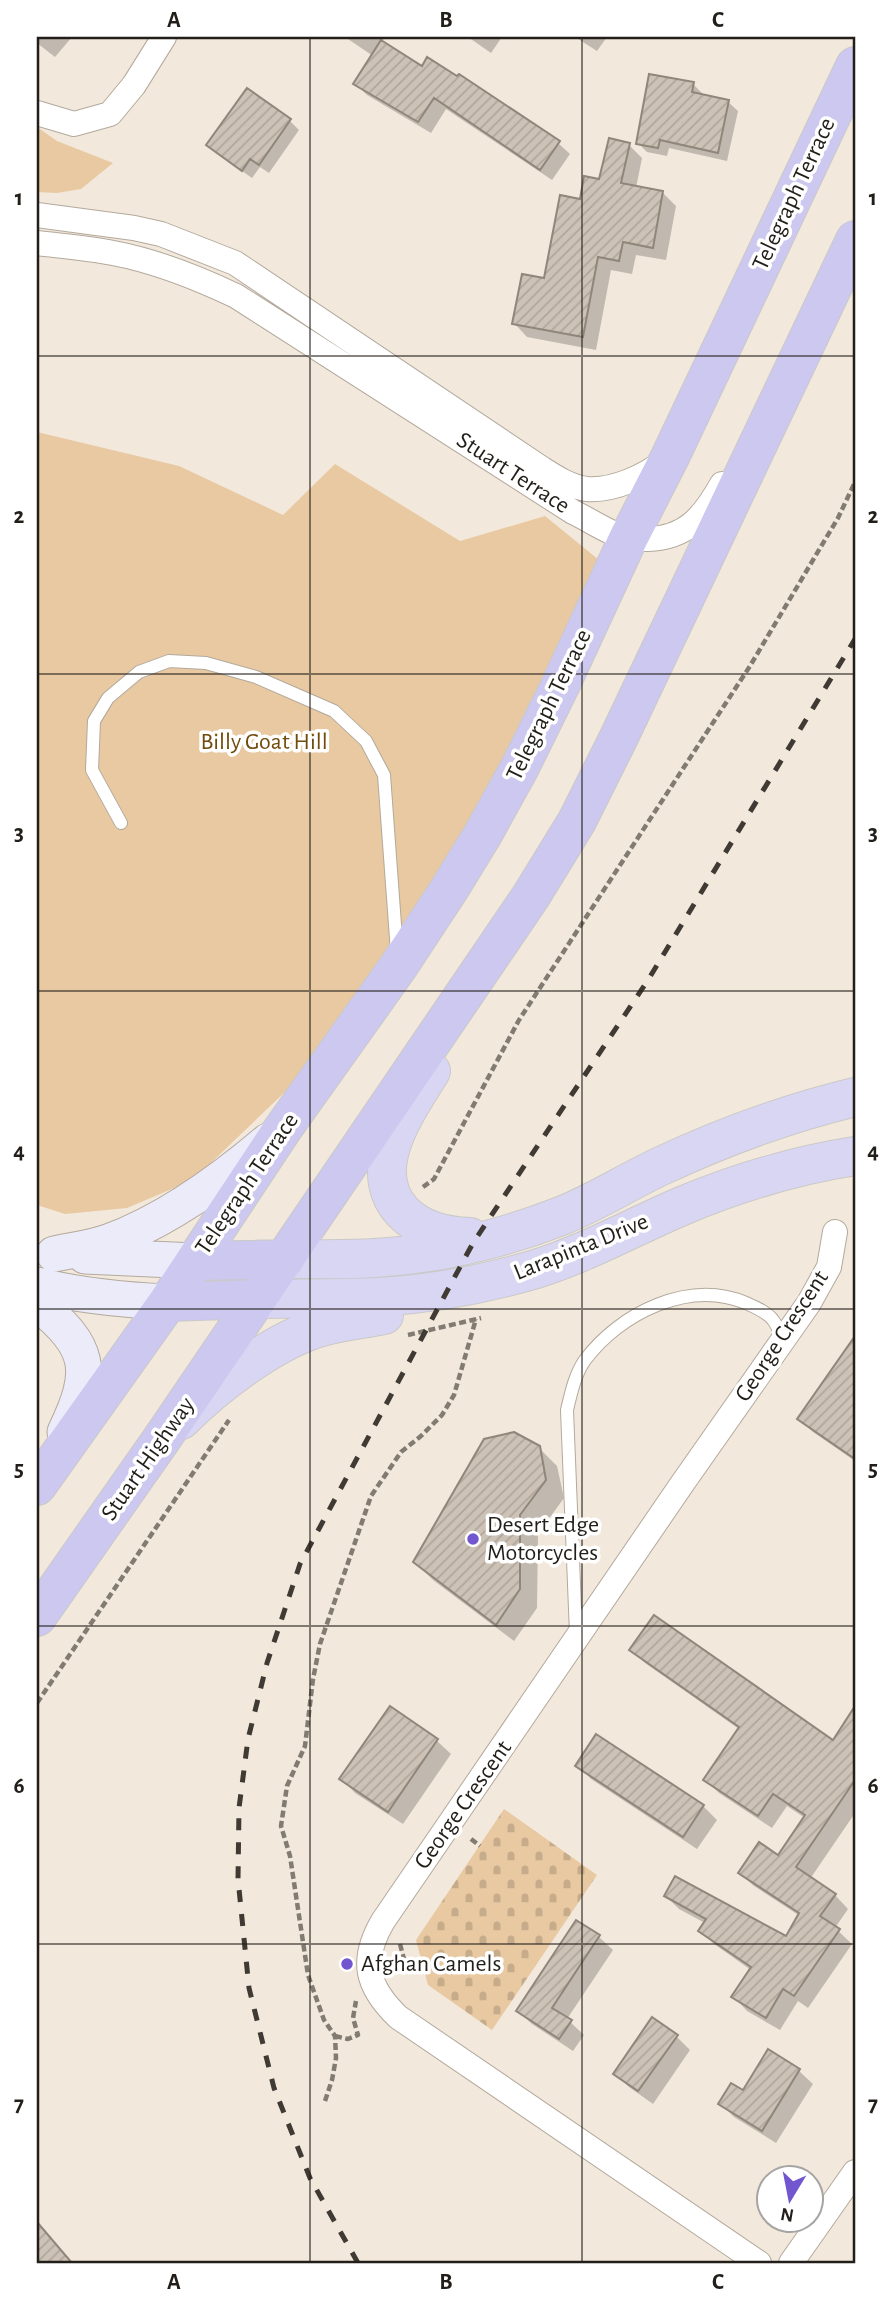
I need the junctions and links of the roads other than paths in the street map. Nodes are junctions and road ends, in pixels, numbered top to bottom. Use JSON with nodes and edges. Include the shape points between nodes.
{"nodes":[{"id":1,"x":164,"y":37,"type":"edge"},
{"id":2,"x":855,"y":66,"type":"edge"},
{"id":3,"x":37,"y":113,"type":"edge"},
{"id":4,"x":37,"y":215,"type":"edge"},
{"id":5,"x":855,"y":231,"type":"edge"},
{"id":6,"x":855,"y":240,"type":"edge"},
{"id":7,"x":37,"y":243,"type":"edge"},
{"id":8,"x":670,"y":457,"type":"junction"},
{"id":9,"x":628,"y":539,"type":"junction"},
{"id":10,"x":121,"y":822,"type":"dead end"},
{"id":11,"x":531,"y":896,"type":"junction"},
{"id":12,"x":397,"y":967,"type":"junction"},
{"id":13,"x":855,"y":1097,"type":"edge"},
{"id":14,"x":282,"y":1130,"type":"junction"},
{"id":15,"x":855,"y":1156,"type":"edge"},
{"id":16,"x":522,"y":1230,"type":"junction"},
{"id":17,"x":835,"y":1232,"type":"dead end"},
{"id":18,"x":46,"y":1252,"type":"edge"},
{"id":19,"x":285,"y":1259,"type":"junction"},
{"id":20,"x":195,"y":1261,"type":"junction"},
{"id":21,"x":538,"y":1268,"type":"junction"},
{"id":22,"x":37,"y":1284,"type":"edge"},
{"id":23,"x":257,"y":1299,"type":"junction"},
{"id":24,"x":168,"y":1302,"type":"junction"},
{"id":25,"x":37,"y":1303,"type":"edge"},
{"id":26,"x":783,"y":1339,"type":"junction"},
{"id":27,"x":161,"y":1440,"type":"junction"},
{"id":28,"x":40,"y":1481,"type":"edge"},
{"id":29,"x":37,"y":1617,"type":"edge"},
{"id":30,"x":577,"y":1641,"type":"junction"},
{"id":31,"x":855,"y":2172,"type":"edge"},
{"id":32,"x":759,"y":2263,"type":"edge"},
{"id":33,"x":791,"y":2263,"type":"edge"}],
"edges":[{"from":1,"to":3,"type":"street","via":[[110,114],[74,124]]},
{"from":2,"to":8,"type":"highway","name":"Telegraph Terrace"},
{"from":4,"to":8,"type":"street","name":"Stuart Terrace","via":[[161,234],[235,263],[572,485],[587,489],[619,484],[654,470]]},
{"from":5,"to":9,"type":"street","name":"Stuart Terrace","via":[[708,508],[696,522],[666,537]]},
{"from":6,"to":11,"type":"highway","via":[[619,737],[577,821]]},
{"from":7,"to":9,"type":"street","name":"Stuart Terrace","via":[[156,263],[236,296],[573,512]]},
{"from":8,"to":9,"type":"highway","name":"Telegraph Terrace"},
{"from":9,"to":12,"type":"highway","name":"Telegraph Terrace","via":[[520,767],[450,888]]},
{"from":10,"to":12,"type":"lane","via":[[92,770],[93,721],[108,698],[139,672],[169,661],[206,663],[256,677],[334,711],[366,741],[384,775]]},
{"from":11,"to":16,"type":"main road","via":[[399,1125],[387,1180],[397,1206],[414,1222],[444,1235],[477,1237]]},
{"from":11,"to":19,"type":"highway"},
{"from":12,"to":14,"type":"highway","name":"Telegraph Terrace"},
{"from":13,"to":16,"type":"main road","name":"Larapinta Drive","via":[[810,1108],[707,1146]]},
{"from":14,"to":18,"type":"main road","via":[[239,1166],[140,1228],[106,1243]]},
{"from":14,"to":20,"type":"highway","name":"Telegraph Terrace"},
{"from":15,"to":21,"type":"main road","name":"Larapinta Drive","via":[[756,1180],[685,1205]]},
{"from":16,"to":19,"type":"main road","name":"Larapinta Drive","via":[[418,1253]]},
{"from":17,"to":26,"type":"street","name":"George Crescent","via":[[823,1280]]},
{"from":18,"to":20,"type":"main road"},
{"from":19,"to":20,"type":"highway"},
{"from":19,"to":23,"type":"highway"},
{"from":20,"to":24,"type":"highway","name":"Telegraph Terrace"},
{"from":21,"to":23,"type":"main road","name":"Larapinta Drive","via":[[434,1291],[380,1297]]},
{"from":21,"to":27,"type":"main road","via":[[512,1285],[471,1298],[324,1326],[292,1338],[195,1405]]},
{"from":22,"to":24,"type":"main road","via":[[116,1299]]},
{"from":23,"to":24,"type":"highway"},
{"from":23,"to":27,"type":"highway","name":"Stuart Highway"},
{"from":24,"to":28,"type":"highway"},
{"from":25,"to":28,"type":"main road","via":[[57,1319],[78,1348],[85,1383]]},
{"from":26,"to":30,"type":"street","name":"George Crescent"},
{"from":26,"to":30,"type":"lane","via":[[762,1311],[726,1296],[698,1297],[658,1303],[629,1318],[584,1362],[567,1410]]},
{"from":27,"to":29,"type":"highway","name":"Stuart Highway"},
{"from":30,"to":32,"type":"street","name":"George Crescent","via":[[383,1921],[371,1947],[373,1985],[398,2017]]},
{"from":31,"to":33,"type":"street"}]}
